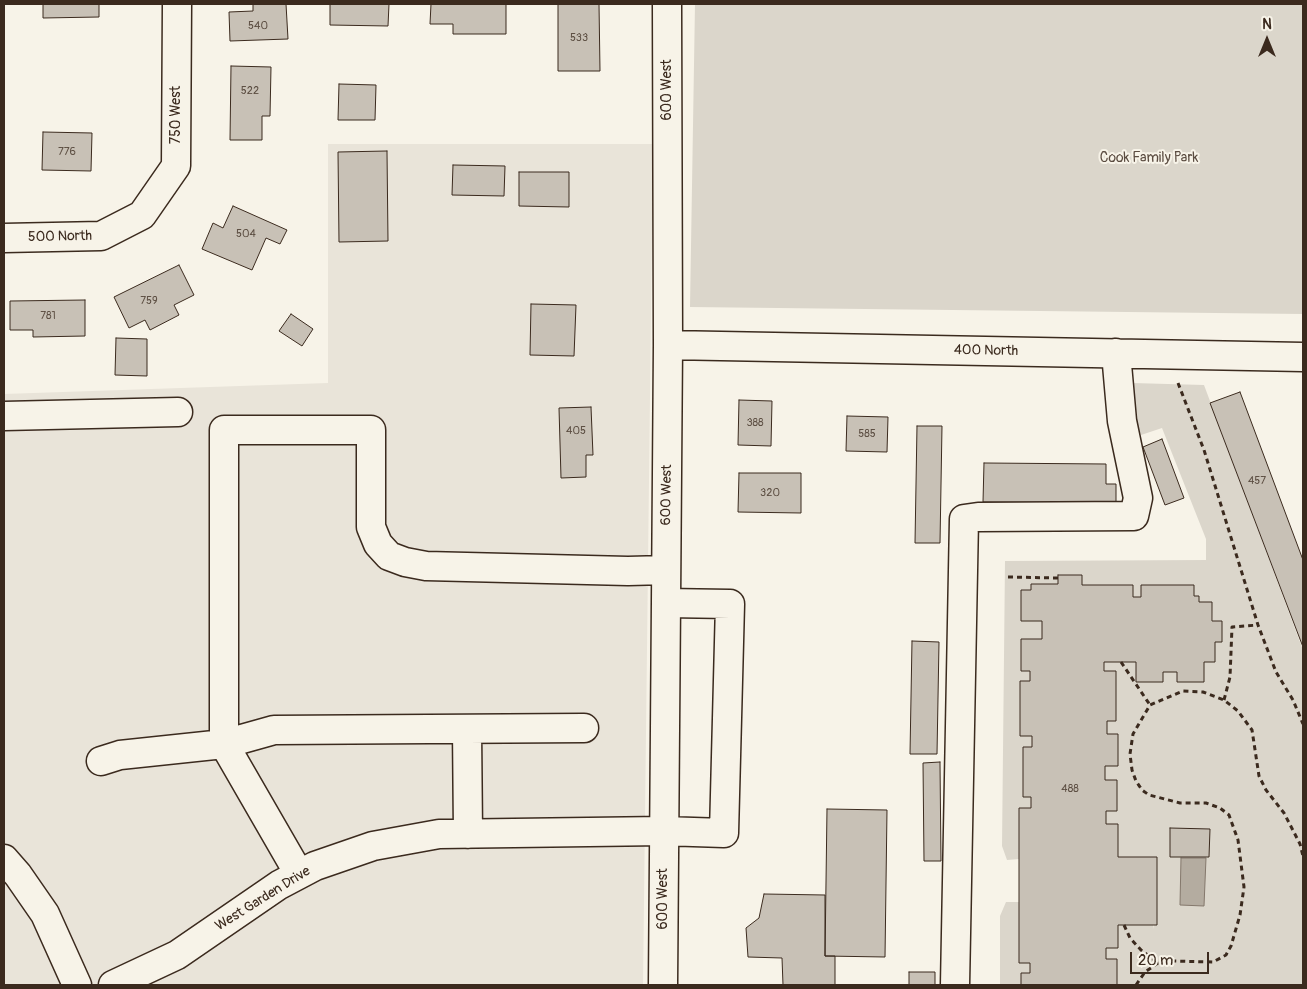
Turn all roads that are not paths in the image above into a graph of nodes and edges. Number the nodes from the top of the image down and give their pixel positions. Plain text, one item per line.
1 (177, 4) edge
2 (667, 4) edge
3 (142, 215) joint
4 (4, 238) edge
5 (668, 345) junction
6 (1116, 353) junction
7 (1303, 357) edge
8 (178, 412) dead end
9 (4, 416) edge
10 (666, 570) junction
11 (666, 603) junction
12 (584, 728) dead end
13 (467, 729) junction
14 (224, 744) junction
15 (101, 761) dead end
16 (663, 831) junction
17 (468, 834) junction
18 (4, 859) edge
19 (299, 874) junction
20 (77, 985) edge
21 (114, 985) edge
22 (663, 985) edge
23 (955, 985) edge

1 - 3 street, 750 West
2 - 5 street, 600 West
3 - 4 street, 500 North
5 - 6 street, 400 North
5 - 10 street, 600 West
6 - 7 street, 400 North
6 - 23 street
8 - 9 street
10 - 11 street, 600 West
10 - 14 street
11 - 16 street, 600 West
11 - 16 street, West Garden Drive
12 - 13 street
13 - 14 street
13 - 17 street
14 - 15 street
14 - 19 street
16 - 17 street, West Garden Drive
16 - 22 street, 600 West
17 - 19 street, West Garden Drive
18 - 20 street
19 - 21 street, West Garden Drive

